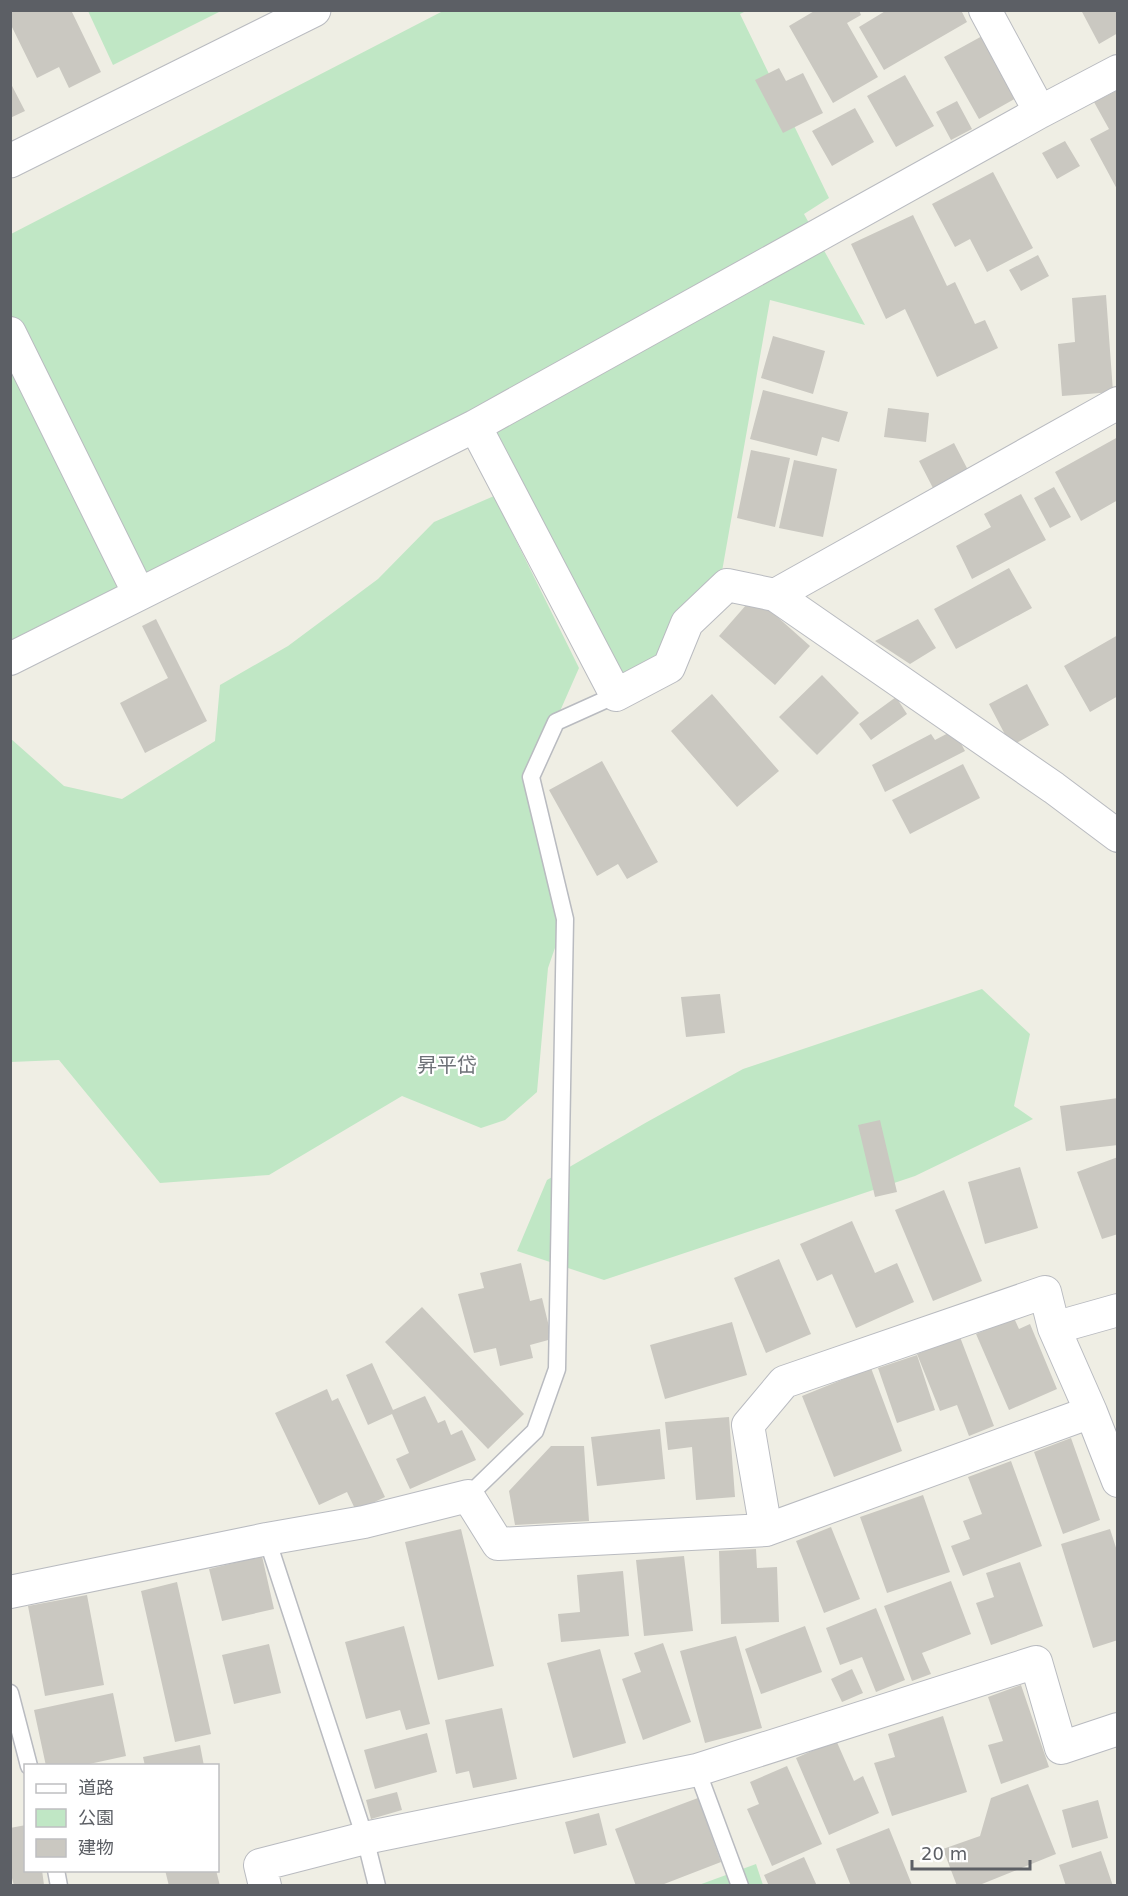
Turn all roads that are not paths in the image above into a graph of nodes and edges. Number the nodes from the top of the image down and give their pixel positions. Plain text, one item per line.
1 (314, 10) edge
2 (985, 10) edge
3 (1118, 71) edge
4 (1040, 112) junction
5 (10, 161) edge
6 (10, 333) edge
7 (1118, 403) edge
8 (476, 426) junction
9 (139, 594) junction
10 (775, 595) junction
11 (10, 659) edge
12 (616, 695) junction
13 (1118, 836) edge
14 (1118, 1310) edge
15 (1054, 1328) junction
16 (1092, 1412) junction
17 (1118, 1481) edge
18 (468, 1496) junction
19 (766, 1530) junction
20 (267, 1539) junction
21 (10, 1592) edge
22 (10, 1693) edge
23 (1118, 1729) edge
24 (28, 1764) edge
25 (698, 1770) junction
26 (365, 1838) junction
27 (265, 1886) edge
28 (377, 1886) edge
29 (740, 1886) edge

1 - 5 street
2 - 4 street
3 - 4 street
4 - 8 street
6 - 9 street
7 - 10 street
8 - 9 street
8 - 12 street
9 - 11 street
10 - 12 street
10 - 13 street
12 - 18 lane
14 - 15 street
15 - 16 street
15 - 19 street
16 - 17 street
16 - 19 street
18 - 19 street
18 - 20 street
20 - 21 street
20 - 26 lane
22 - 24 lane
23 - 25 street
25 - 26 street
25 - 29 lane
26 - 27 street
26 - 28 lane

